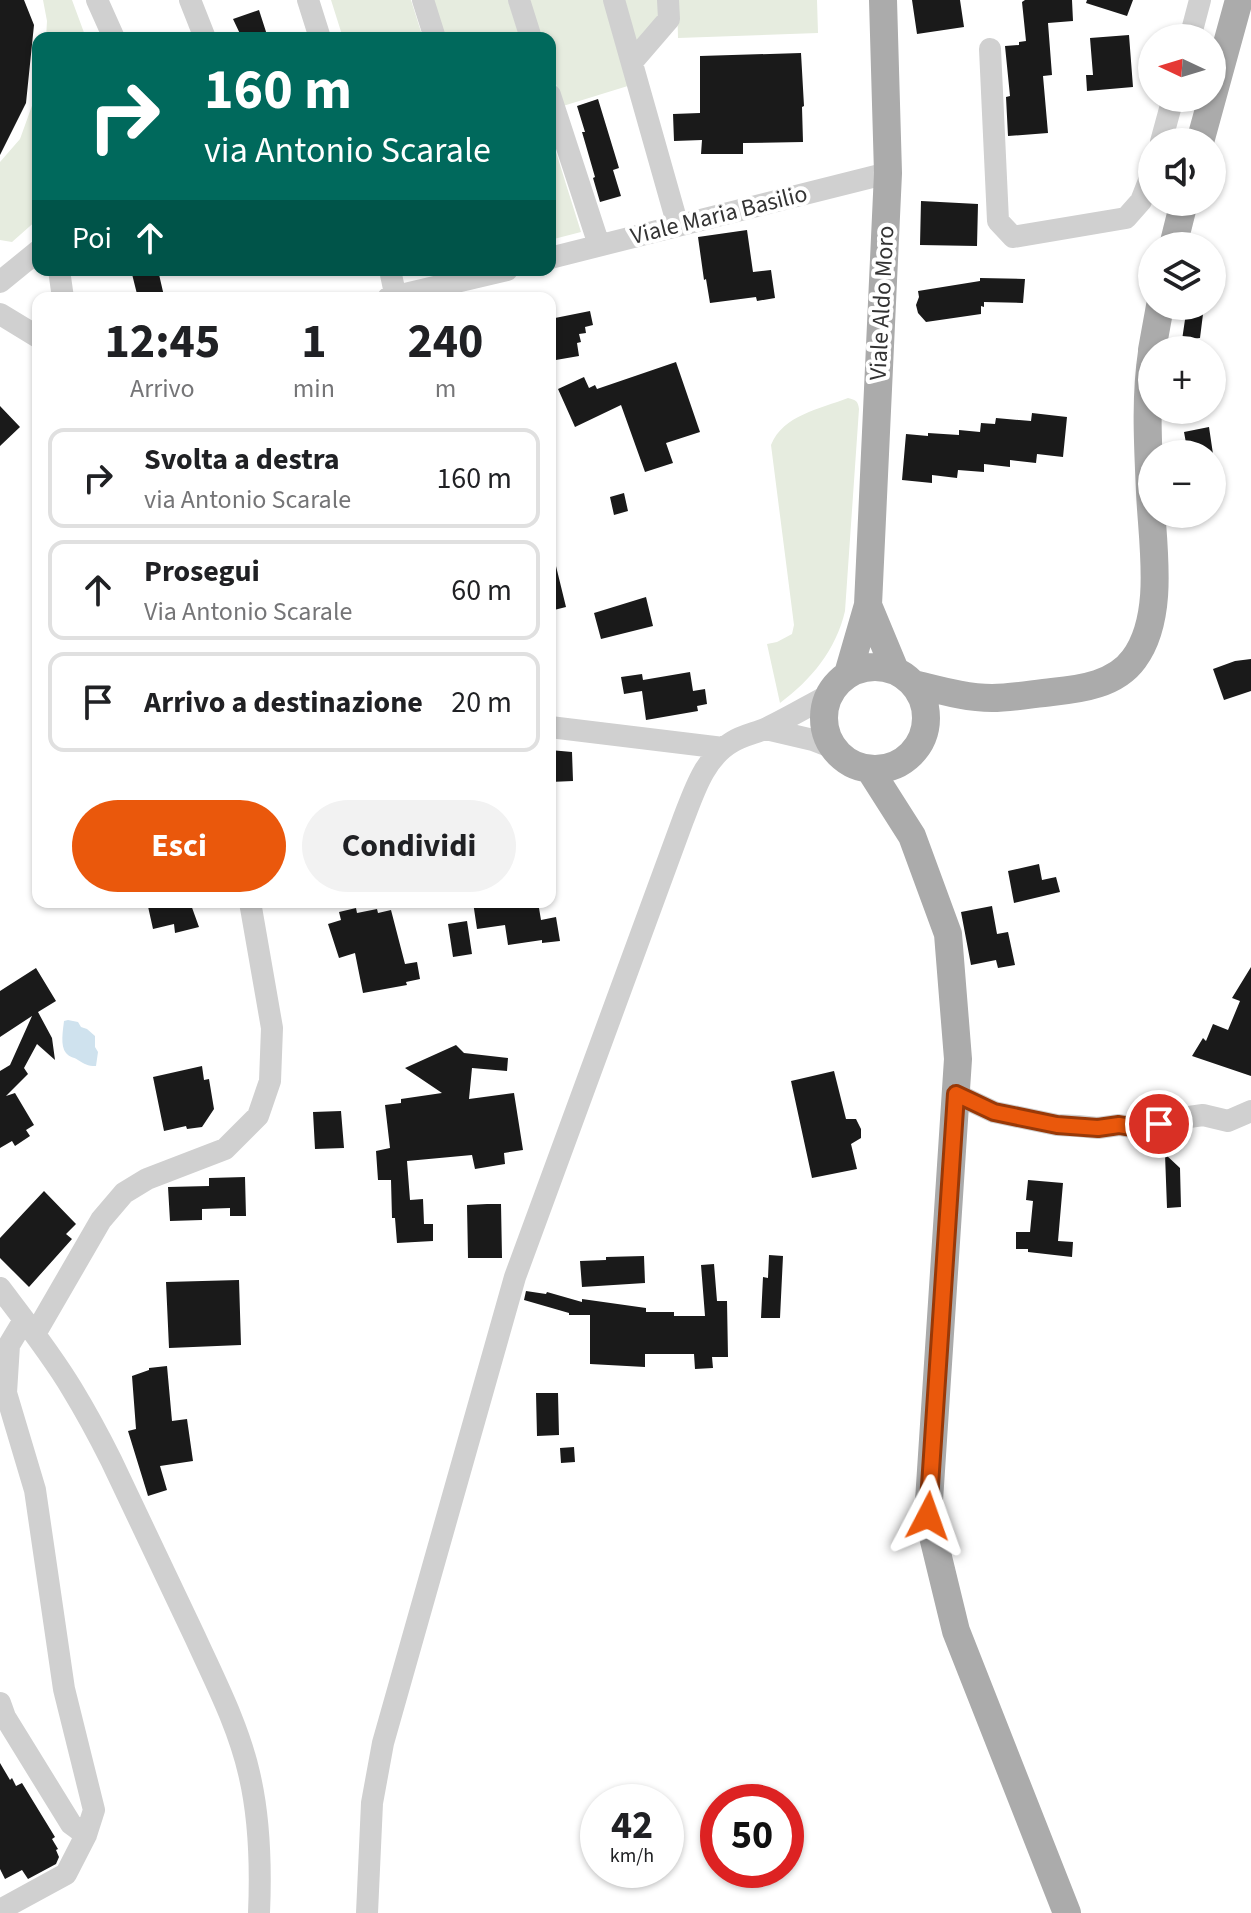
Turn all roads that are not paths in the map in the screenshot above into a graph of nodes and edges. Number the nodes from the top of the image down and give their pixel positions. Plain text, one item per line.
1 (97, 0) edge
2 (190, 0) edge
3 (308, 0) edge
4 (423, 0) edge
5 (519, 0) edge
6 (614, 0) edge
7 (668, 0) edge
8 (883, 0) edge
9 (1200, 0) edge
10 (1239, 0) edge
11 (1194, 24) edge
12 (111, 32) edge
13 (203, 32) edge
14 (318, 32) edge
15 (433, 32) edge
16 (529, 32) edge
17 (990, 49) dead end
18 (632, 62) junction
19 (556, 113) edge
20 (1204, 128) edge
21 (888, 173) junction
22 (1138, 204) edge
23 (678, 226) junction
24 (599, 245) junction
25 (32, 256) edge
26 (556, 256) edge
27 (482, 276) edge
28 (0, 282) edge
29 (415, 292) edge
30 (0, 314) edge
31 (32, 333) edge
32 (1148, 424) edge
33 (868, 605) junction
34 (848, 674) junction
35 (904, 677) junction
36 (829, 695) junction
37 (990, 698) junction
38 (926, 726) junction
39 (556, 728) edge
40 (766, 729) junction
41 (831, 747) junction
42 (723, 748) junction
43 (913, 753) junction
44 (870, 770) junction
45 (912, 836) junction
46 (251, 908) edge
47 (956, 1094) junction
48 (1251, 1111) edge
49 (0, 1288) edge
50 (30, 1327) junction
51 (0, 1703) edge
52 (86, 1835) junction
53 (0, 1910) edge
54 (259, 1913) edge
55 (367, 1913) edge
56 (1067, 1913) edge

1 - 12 street
2 - 13 street
3 - 14 street
4 - 15 street
5 - 16 street
6 - 18 street
7 - 18 street
8 - 21 main road, Viale Aldo Moro
9 - 11 street
10 - 20 main road
17 - 22 street
18 - 23 street
19 - 24 street
21 - 23 street, Viale Maria Basilio
21 - 33 main road, Viale Aldo Moro
23 - 24 street, Viale Maria Basilio
24 - 26 street, Viale Maria Basilio
25 - 28 street
27 - 29 street
30 - 31 street
32 - 37 main road
33 - 34 main road, Viale Aldo Moro
33 - 35 main road, Viale Aldo Moro
34 - 35 main road
34 - 36 main road
35 - 37 main road
35 - 38 main road
36 - 40 street
36 - 41 main road
37 - 38 main road
38 - 43 main road
39 - 42 street
40 - 41 street
40 - 42 street
41 - 44 main road
42 - 55 street
43 - 44 main road
43 - 45 main road
44 - 45 main road
45 - 47 main road
46 - 50 street
47 - 48 street
47 - 56 main road
49 - 50 street
50 - 52 street
50 - 54 street
51 - 52 street
52 - 53 street

